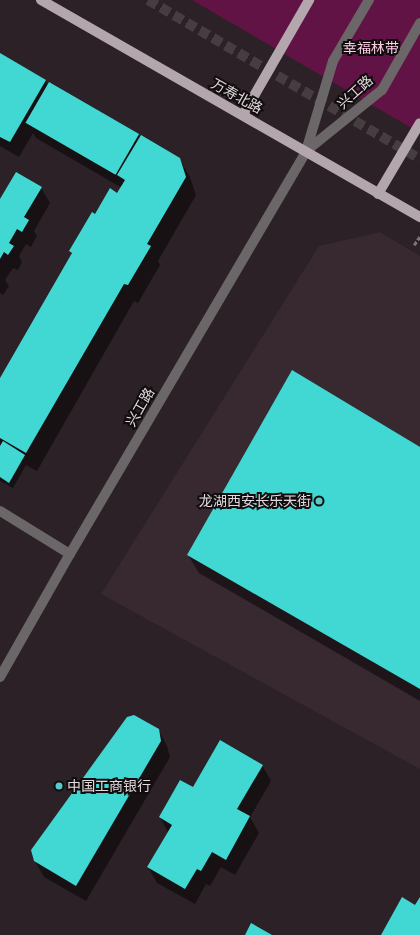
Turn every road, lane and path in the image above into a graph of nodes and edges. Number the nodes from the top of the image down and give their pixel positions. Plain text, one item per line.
1 (41, 0) edge
2 (309, 0) edge
3 (369, 0) edge
4 (420, 23) edge
5 (243, 115) junction
6 (420, 123) edge
7 (306, 151) junction
8 (378, 194) junction
9 (420, 217) edge
10 (420, 236) edge
11 (414, 246) dead end
12 (0, 511) edge
13 (70, 554) junction
14 (0, 677) edge

1 - 5 main road, 万寿北路
2 - 5 main road
3 - 7 street, 兴工路
4 - 7 street, 兴工路
5 - 7 main road, 万寿北路
6 - 8 main road
7 - 8 main road, 万寿北路
7 - 13 street, 兴工路
8 - 9 main road, 万寿北路
10 - 11 path
12 - 13 street
13 - 14 street, 兴工路

